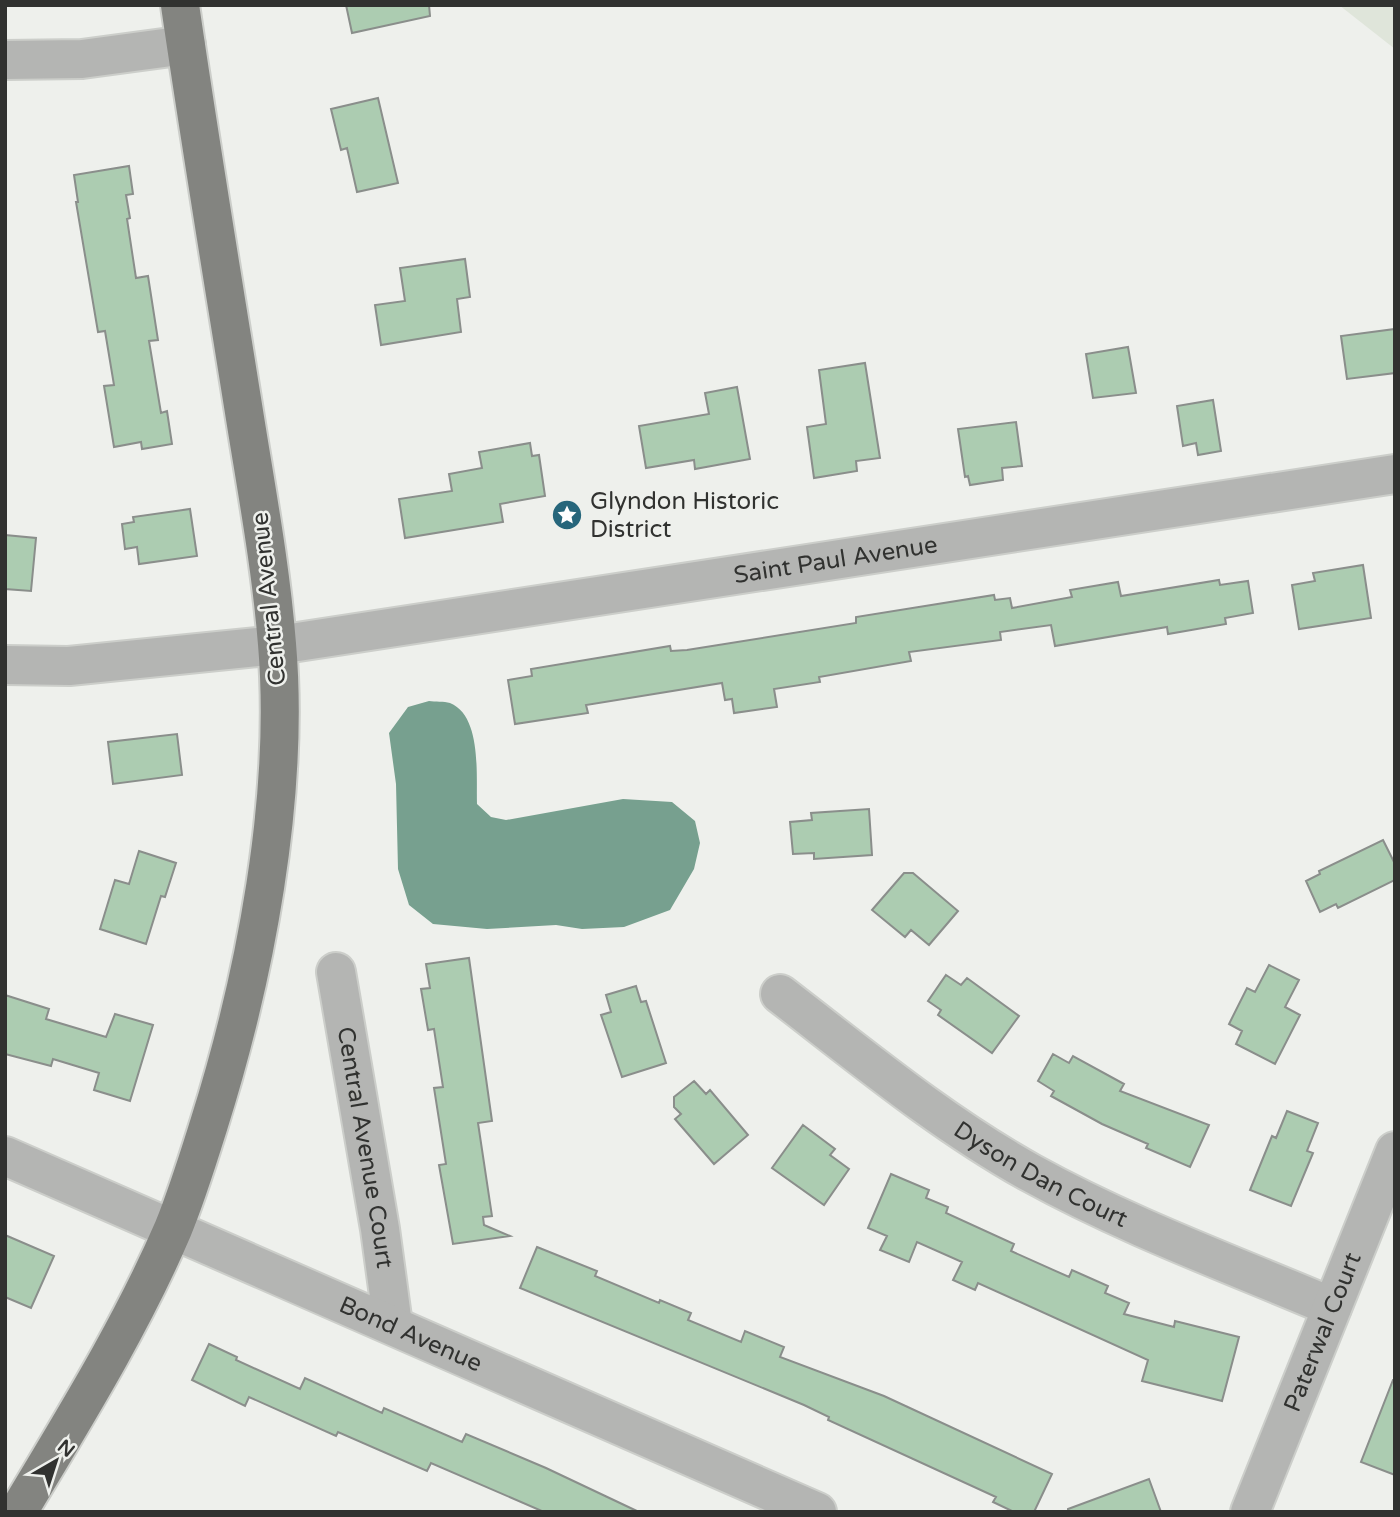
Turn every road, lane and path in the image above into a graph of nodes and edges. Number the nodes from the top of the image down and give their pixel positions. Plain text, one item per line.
1 (180, 5) edge
2 (186, 45) junction
3 (5, 60) edge
4 (1395, 474) edge
5 (278, 645) junction
6 (5, 665) edge
7 (336, 972) dead end
8 (780, 994) dead end
9 (1395, 1151) edge
10 (5, 1156) edge
11 (173, 1228) junction
12 (1332, 1307) junction
13 (393, 1325) junction
14 (18, 1512) edge
15 (817, 1512) edge
16 (1250, 1512) edge

1 - 2 main road, Central Avenue
2 - 3 street
2 - 5 main road, Central Avenue
4 - 5 street, Saint Paul Avenue
5 - 6 street, Saint Paul Avenue
5 - 11 main road, Central Avenue
7 - 13 street, Central Avenue Court
8 - 12 street, Dyson Dan Court
9 - 12 street, Paterwal Court
10 - 11 street, Bond Avenue
11 - 13 street, Bond Avenue
11 - 14 main road, Central Avenue
12 - 16 street, Paterwal Court
13 - 15 street, Bond Avenue

